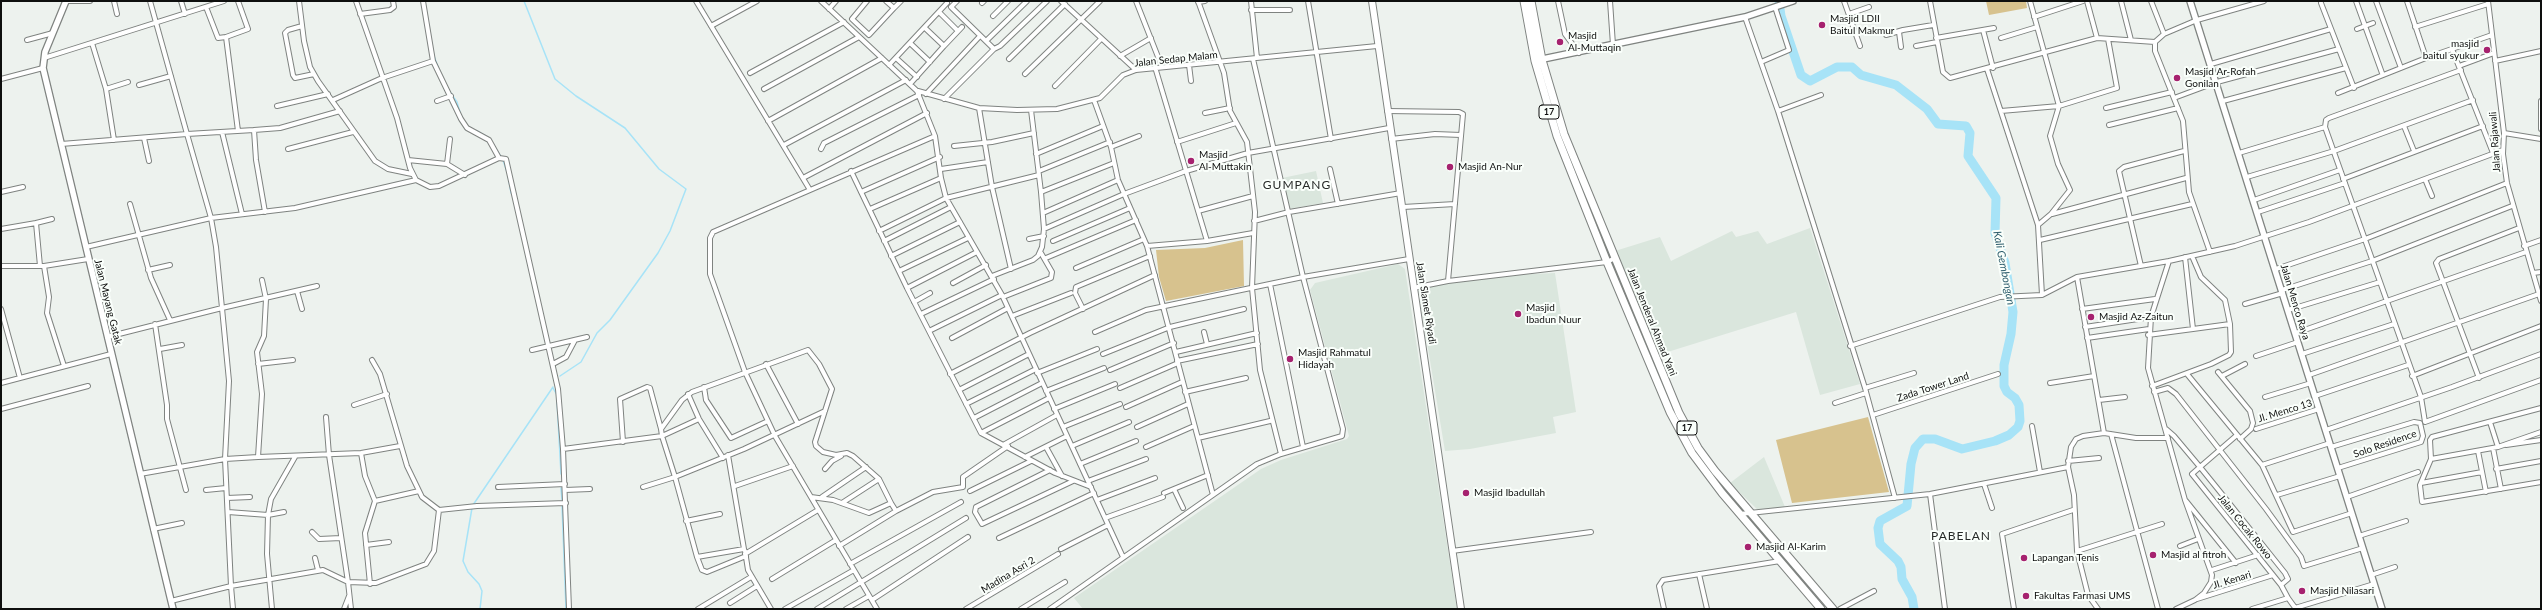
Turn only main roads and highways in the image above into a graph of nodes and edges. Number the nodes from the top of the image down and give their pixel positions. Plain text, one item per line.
1 (1372, 1) edge
2 (1524, 1) edge
3 (1531, 1) edge
4 (1538, 60) junction
5 (1461, 609) edge
6 (1821, 609) edge
7 (1833, 609) edge

1 - 5 main road, Jalan Slamet Riyadi
2 - 4 highway, Jalan Jenderal Ahmad Yani / 17
3 - 4 highway, Jalan Jenderal Ahmad Yani / 17
4 - 6 highway, Jalan Jenderal Ahmad Yani / 17
4 - 7 highway, Jalan Jenderal Ahmad Yani / 17

